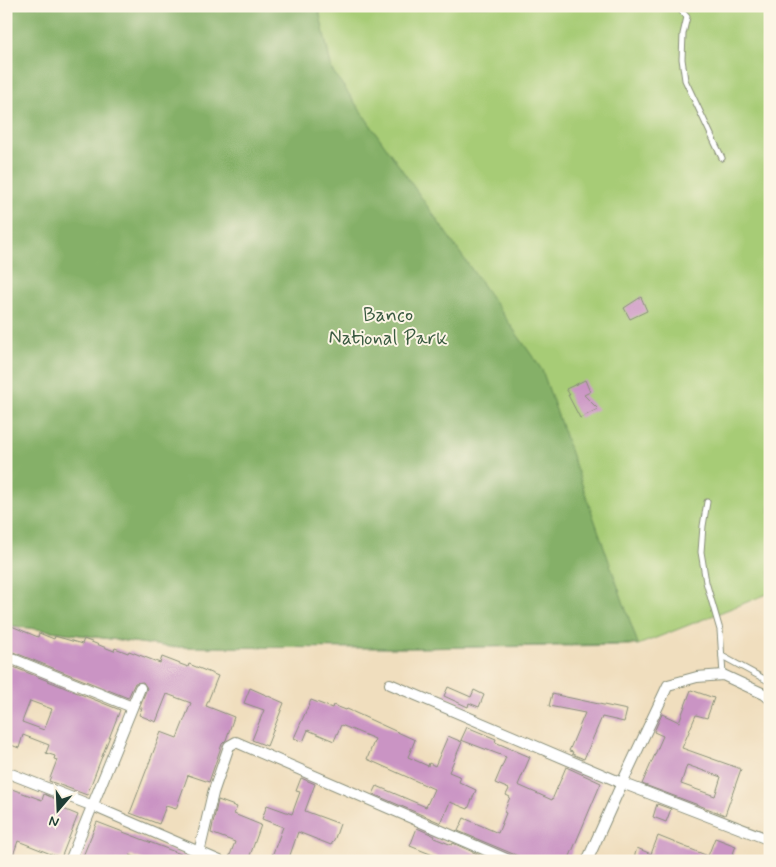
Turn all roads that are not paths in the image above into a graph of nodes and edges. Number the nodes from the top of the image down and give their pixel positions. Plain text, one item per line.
1 (677, 6) edge
2 (722, 158) dead end
3 (707, 502) dead end
4 (722, 656) junction
5 (10, 658) dead end
6 (723, 676) junction
7 (770, 682) edge
8 (390, 684) dead end
9 (140, 688) dead end
10 (770, 699) edge
11 (132, 707) junction
12 (6, 772) edge
13 (622, 782) junction
14 (93, 806) junction
15 (770, 840) edge
16 (197, 856) edge
17 (70, 861) edge
18 (220, 861) edge
19 (511, 861) edge
20 (588, 861) edge

1 - 2 lane
3 - 4 lane
4 - 6 lane
4 - 7 lane
5 - 11 street
6 - 10 street
6 - 13 street
8 - 13 street
9 - 11 street
11 - 14 street
12 - 14 street
13 - 15 street
13 - 20 street
14 - 16 street
14 - 17 street
16 - 18 street
16 - 19 street

